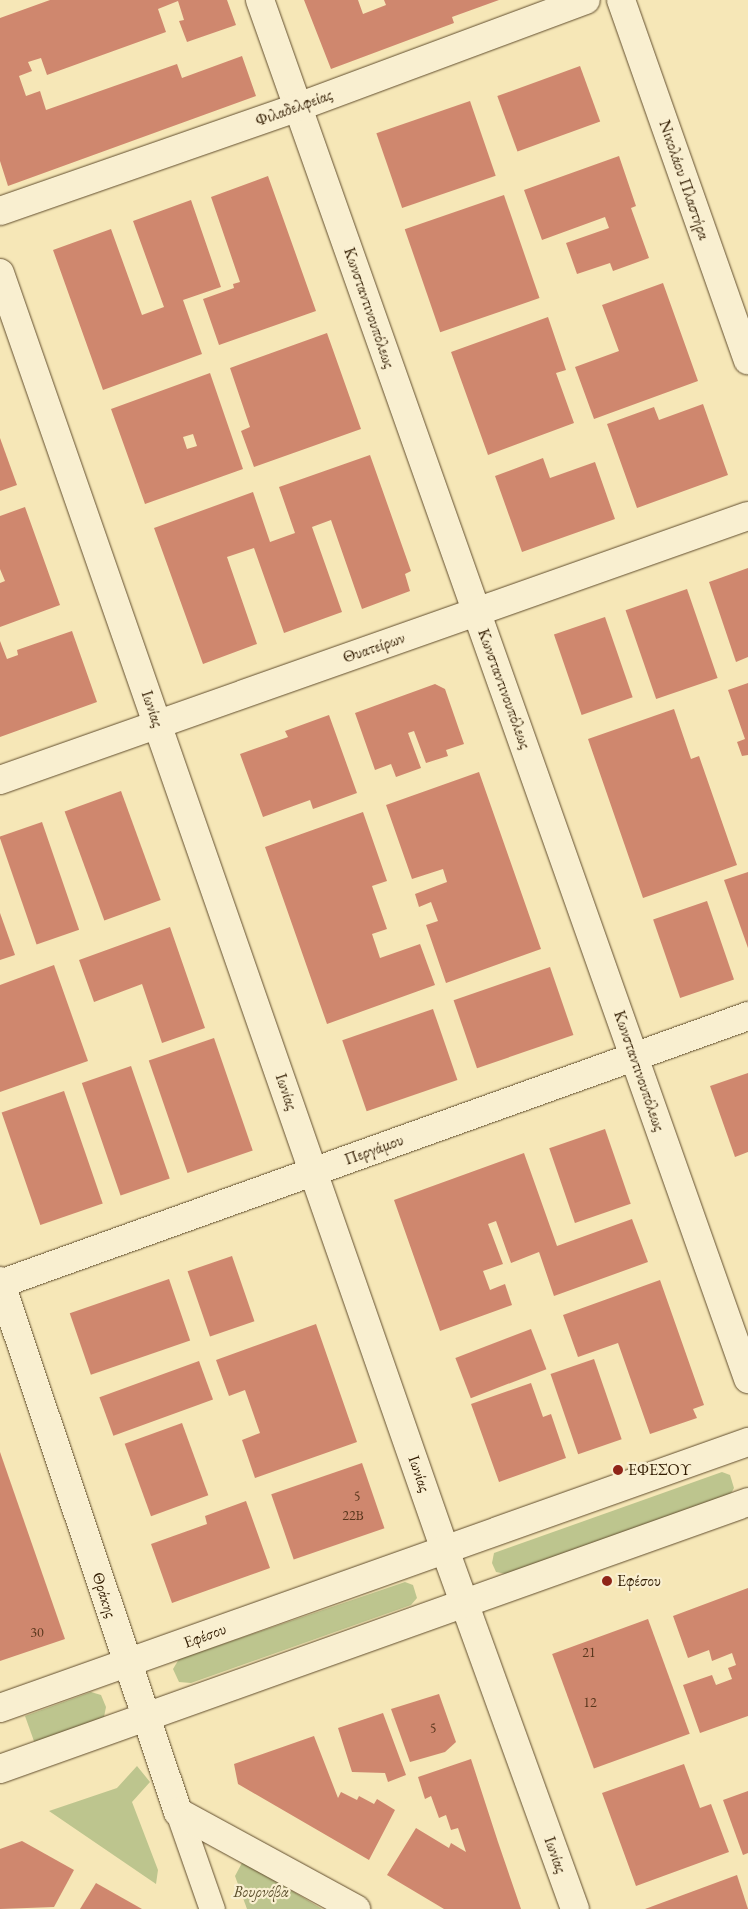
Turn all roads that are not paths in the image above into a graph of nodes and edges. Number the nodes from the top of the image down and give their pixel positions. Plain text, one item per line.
1 (260, 0) edge
2 (586, 0) edge
3 (621, 0) edge
4 (298, 107) junction
5 (0, 212) edge
6 (0, 273) edge
7 (748, 360) edge
8 (748, 516) edge
9 (477, 612) junction
10 (158, 725) junction
11 (0, 780) edge
12 (748, 1016) edge
13 (634, 1057) junction
14 (314, 1172) junction
15 (0, 1283) edge
16 (748, 1379) edge
17 (748, 1442) edge
18 (748, 1502) edge
19 (446, 1550) junction
20 (465, 1604) junction
21 (127, 1664) junction
22 (0, 1708) edge
23 (145, 1717) junction
24 (0, 1769) edge
25 (178, 1812) junction
26 (212, 1909) edge
27 (356, 1909) edge
28 (575, 1909) edge

1 - 4 street, Κωνσταντινουπόλεως
2 - 4 street, Φιλαδελφείας
3 - 7 street, Νικολάου Πλαστήρα
4 - 5 street, Φιλαδελφείας
4 - 9 street, Κωνσταντινουπόλεως
6 - 10 street, Ιωνίας
8 - 9 street, Θυατείρων
9 - 10 street, Θυατείρων
9 - 13 street, Κωνσταντινουπόλεως
10 - 11 street, Θυατείρων
10 - 14 street, Ιωνίας
12 - 13 street, Περγάμου
13 - 14 street, Περγάμου
13 - 16 street, Κωνσταντινουπόλεως
14 - 15 street, Περγάμου
14 - 19 street, Ιωνίας
15 - 21 street, Θράκης
17 - 19 street, Εφέσου
18 - 20 street
19 - 20 street, Ιωνίας
19 - 21 street, Εφέσου
20 - 23 street
20 - 28 street, Ιωνίας
21 - 22 street, Εφέσου
21 - 23 street, Θράκης
23 - 24 street
23 - 25 street, Θράκης
25 - 26 street, Θράκης
25 - 27 street

